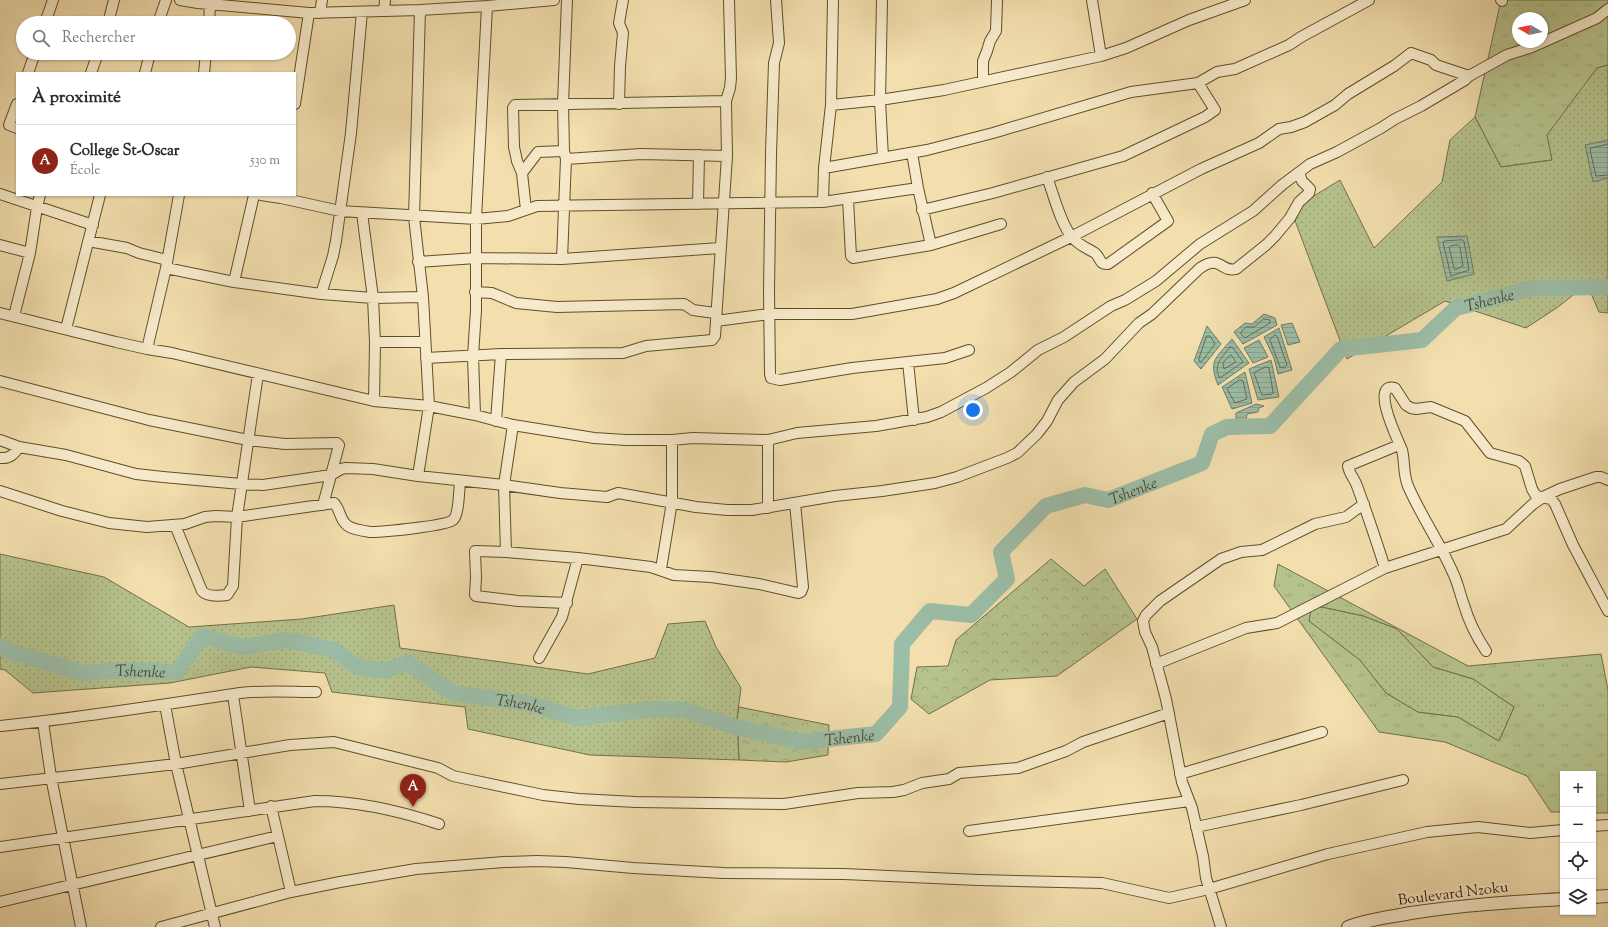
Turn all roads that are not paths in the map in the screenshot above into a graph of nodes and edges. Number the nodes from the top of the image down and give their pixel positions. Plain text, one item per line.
1 (54, 0) edge
2 (114, 0) edge
3 (166, 0) edge
4 (180, 0) edge
5 (322, 0) edge
6 (385, 0) edge
7 (554, 0) edge
8 (567, 0) edge
9 (623, 0) edge
10 (728, 0) edge
11 (776, 0) edge
12 (833, 0) edge
13 (882, 0) edge
14 (996, 0) edge
15 (1092, 0) edge
16 (1245, 0) edge
17 (1369, 0) edge
18 (198, 2) edge
19 (210, 4) junction
20 (257, 4) edge
21 (451, 4) edge
22 (487, 6) junction
23 (1608, 9) edge
24 (420, 10) junction
25 (384, 11) junction
26 (362, 12) junction
27 (309, 13) junction
28 (320, 13) junction
29 (48, 16) edge
30 (110, 16) edge
31 (160, 16) edge
32 (209, 16) edge
33 (1101, 56) junction
34 (33, 60) edge
35 (96, 60) edge
36 (148, 60) edge
37 (205, 60) edge
38 (28, 72) edge
39 (91, 72) edge
40 (144, 72) edge
41 (204, 72) edge
42 (1469, 76) junction
43 (983, 81) junction
44 (1198, 83) junction
45 (296, 98) edge
46 (880, 100) junction
47 (726, 101) junction
48 (563, 104) junction
49 (619, 104) junction
50 (831, 105) junction
51 (16, 107) edge
52 (9, 125) edge
53 (912, 153) junction
54 (565, 155) junction
55 (699, 155) junction
56 (727, 156) junction
57 (883, 158) junction
58 (824, 168) junction
59 (522, 172) junction
60 (1299, 173) junction
61 (1047, 177) junction
62 (918, 188) junction
63 (0, 194) edge
64 (1152, 194) junction
65 (40, 196) edge
66 (100, 196) edge
67 (179, 196) edge
68 (254, 196) edge
69 (271, 196) edge
70 (281, 197) edge
71 (848, 199) junction
72 (770, 202) junction
73 (823, 202) junction
74 (698, 204) junction
75 (724, 204) junction
76 (563, 206) junction
77 (37, 207) junction
78 (526, 210) junction
79 (922, 210) junction
80 (340, 211) junction
81 (362, 213) junction
82 (414, 217) junction
83 (476, 220) junction
84 (1001, 224) dead end
85 (93, 225) junction
86 (1071, 237) junction
87 (88, 241) junction
88 (0, 245) edge
89 (931, 245) junction
90 (720, 248) junction
91 (30, 253) junction
92 (476, 258) junction
93 (562, 260) junction
94 (418, 262) junction
95 (166, 264) junction
96 (234, 282) junction
97 (475, 292) junction
98 (322, 294) junction
99 (423, 296) junction
100 (373, 298) junction
101 (0, 313) edge
102 (769, 314) junction
103 (14, 316) junction
104 (716, 317) junction
105 (66, 329) junction
106 (375, 342) junction
107 (426, 342) junction
108 (147, 349) junction
109 (969, 350) dead end
110 (501, 354) junction
111 (473, 356) junction
112 (426, 358) junction
113 (908, 362) junction
114 (258, 374) junction
115 (0, 381) edge
116 (374, 401) junction
117 (429, 406) junction
118 (475, 415) junction
119 (914, 420) junction
120 (496, 421) junction
121 (513, 425) junction
122 (0, 440) edge
123 (248, 440) junction
124 (672, 440) junction
125 (768, 440) junction
126 (1399, 445) junction
127 (19, 446) junction
128 (0, 458) edge
129 (331, 475) junction
130 (418, 476) junction
131 (1608, 480) edge
132 (460, 482) junction
133 (241, 484) junction
134 (504, 485) junction
135 (0, 491) edge
136 (1546, 496) junction
137 (672, 502) junction
138 (795, 503) junction
139 (1364, 504) junction
140 (323, 505) junction
141 (768, 508) junction
142 (237, 517) junction
143 (175, 525) junction
144 (1442, 550) junction
145 (506, 552) junction
146 (578, 558) junction
147 (1385, 568) junction
148 (661, 570) junction
149 (567, 603) junction
150 (1608, 611) edge
151 (1486, 651) dead end
152 (539, 658) dead end
153 (1156, 664) junction
154 (316, 692) dead end
155 (233, 695) junction
156 (165, 706) junction
157 (1169, 713) junction
158 (43, 722) junction
159 (0, 726) edge
160 (1322, 732) dead end
161 (242, 752) junction
162 (176, 764) junction
163 (1180, 774) junction
164 (51, 777) junction
165 (1403, 780) dead end
166 (0, 784) edge
167 (1189, 801) junction
168 (270, 806) junction
169 (250, 811) junction
170 (190, 819) junction
171 (439, 824) dead end
172 (1608, 824) edge
173 (1596, 826) edge
174 (1196, 827) junction
175 (1560, 830) edge
176 (969, 832) dead end
177 (278, 836) junction
178 (63, 837) junction
179 (0, 847) edge
180 (199, 855) junction
181 (72, 884) junction
182 (1209, 889) junction
183 (291, 892) junction
184 (1608, 896) edge
185 (1596, 897) edge
186 (1560, 898) edge
187 (0, 902) edge
188 (212, 913) junction
189 (81, 927) edge
190 (161, 927) edge
191 (215, 927) edge
192 (1221, 927) edge
193 (1348, 927) edge

1 - 29 street
2 - 30 street
3 - 31 street
4 - 18 street
5 - 28 street
6 - 25 street
7 - 22 street
8 - 48 street
9 - 49 street
10 - 47 street
11 - 72 street
12 - 50 street
13 - 46 street
14 - 43 street
15 - 33 street
16 - 33 street
17 - 44 street
18 - 19 street
19 - 20 street
19 - 32 street
20 - 27 street
21 - 22 street
21 - 24 street
22 - 83 street
23 - 42 street
24 - 25 street
24 - 82 street
25 - 26 street
26 - 28 street
26 - 80 street
27 - 28 street
27 - 45 street
33 - 43 street
34 - 38 street
35 - 39 street
36 - 40 street
37 - 41 street
42 - 60 street
42 - 64 street
43 - 46 street
44 - 53 street
44 - 61 street
46 - 50 street
46 - 57 street
47 - 49 street
47 - 56 street
48 - 49 street
48 - 54 street
48 - 59 street
50 - 58 street
51 - 52 street
53 - 57 street
53 - 62 street
54 - 55 street
54 - 59 street
54 - 76 street
55 - 56 street
55 - 74 street
56 - 75 street
57 - 58 street
58 - 73 street
59 - 78 street
60 - 119 street
60 - 138 street
61 - 79 street
61 - 86 street
62 - 71 street
62 - 79 street
63 - 77 street
64 - 86 street
64 - 86 street
65 - 77 street
66 - 85 street
67 - 95 street
68 - 96 street
69 - 70 street
70 - 80 street
71 - 73 street
71 - 89 street
72 - 73 street
72 - 75 street
72 - 102 street
74 - 75 street
74 - 76 street
75 - 90 street
76 - 78 street
76 - 93 street
77 - 85 street
77 - 91 street
78 - 83 street
79 - 89 street
80 - 81 street
80 - 98 street
81 - 82 street
81 - 100 street
82 - 83 street
82 - 94 street
83 - 92 street
84 - 89 street
85 - 87 street
86 - 102 street
87 - 95 street
87 - 105 street
88 - 91 street
90 - 93 street
90 - 104 street
91 - 103 street
92 - 93 street
92 - 94 street
92 - 97 street
94 - 99 street
95 - 96 street
95 - 108 street
96 - 98 street
97 - 104 street
97 - 111 street
98 - 100 street
99 - 100 street
99 - 107 street
100 - 106 street
101 - 103 street
102 - 104 street
102 - 113 street
103 - 105 street
104 - 110 street
105 - 108 street
106 - 107 street
106 - 116 street
107 - 112 street
108 - 114 street
109 - 113 street
110 - 111 street
110 - 120 street
111 - 112 street
111 - 118 street
112 - 117 street
113 - 119 street
114 - 116 street
114 - 123 street
115 - 123 street
116 - 117 street
117 - 118 street
117 - 130 street
118 - 120 street
119 - 125 street
120 - 121 street
121 - 124 street
121 - 134 street
122 - 127 street
123 - 129 street
123 - 133 street
124 - 125 street
124 - 137 street
125 - 141 street
126 - 136 street
126 - 139 street
126 - 144 street
127 - 128 street
127 - 133 street
129 - 130 street
129 - 133 street
129 - 140 street
130 - 132 street
131 - 136 street
132 - 134 street
132 - 140 street
133 - 142 street
134 - 137 street
134 - 145 street
135 - 143 street
136 - 144 street
136 - 150 street
137 - 141 street
137 - 148 street
138 - 141 street
138 - 148 street
139 - 147 street
139 - 153 street
140 - 142 street
142 - 143 street
142 - 143 street
144 - 147 street
144 - 151 street
145 - 146 street
145 - 149 street
146 - 148 street
146 - 149 street
147 - 153 street
149 - 152 street
153 - 157 street
154 - 155 street
155 - 156 street
155 - 161 street
156 - 158 street
156 - 162 street
157 - 161 street
157 - 163 street
158 - 159 street
158 - 164 street
160 - 163 street
161 - 162 street
161 - 169 street
162 - 164 street
162 - 170 street
163 - 167 street
164 - 166 street
164 - 178 street
165 - 174 street
167 - 174 street
167 - 176 street
168 - 169 street
168 - 171 street
168 - 177 street
169 - 170 street
170 - 178 street
170 - 180 street
172 - 173 street
174 - 182 street
175 - 182 street
177 - 180 street
177 - 183 street
178 - 179 street
178 - 181 street
180 - 181 street
180 - 188 street
181 - 187 street
181 - 189 street
182 - 183 street
182 - 192 street
183 - 188 street
184 - 185 street
186 - 193 street, Boulevard Nzoku
188 - 190 street
188 - 191 street

